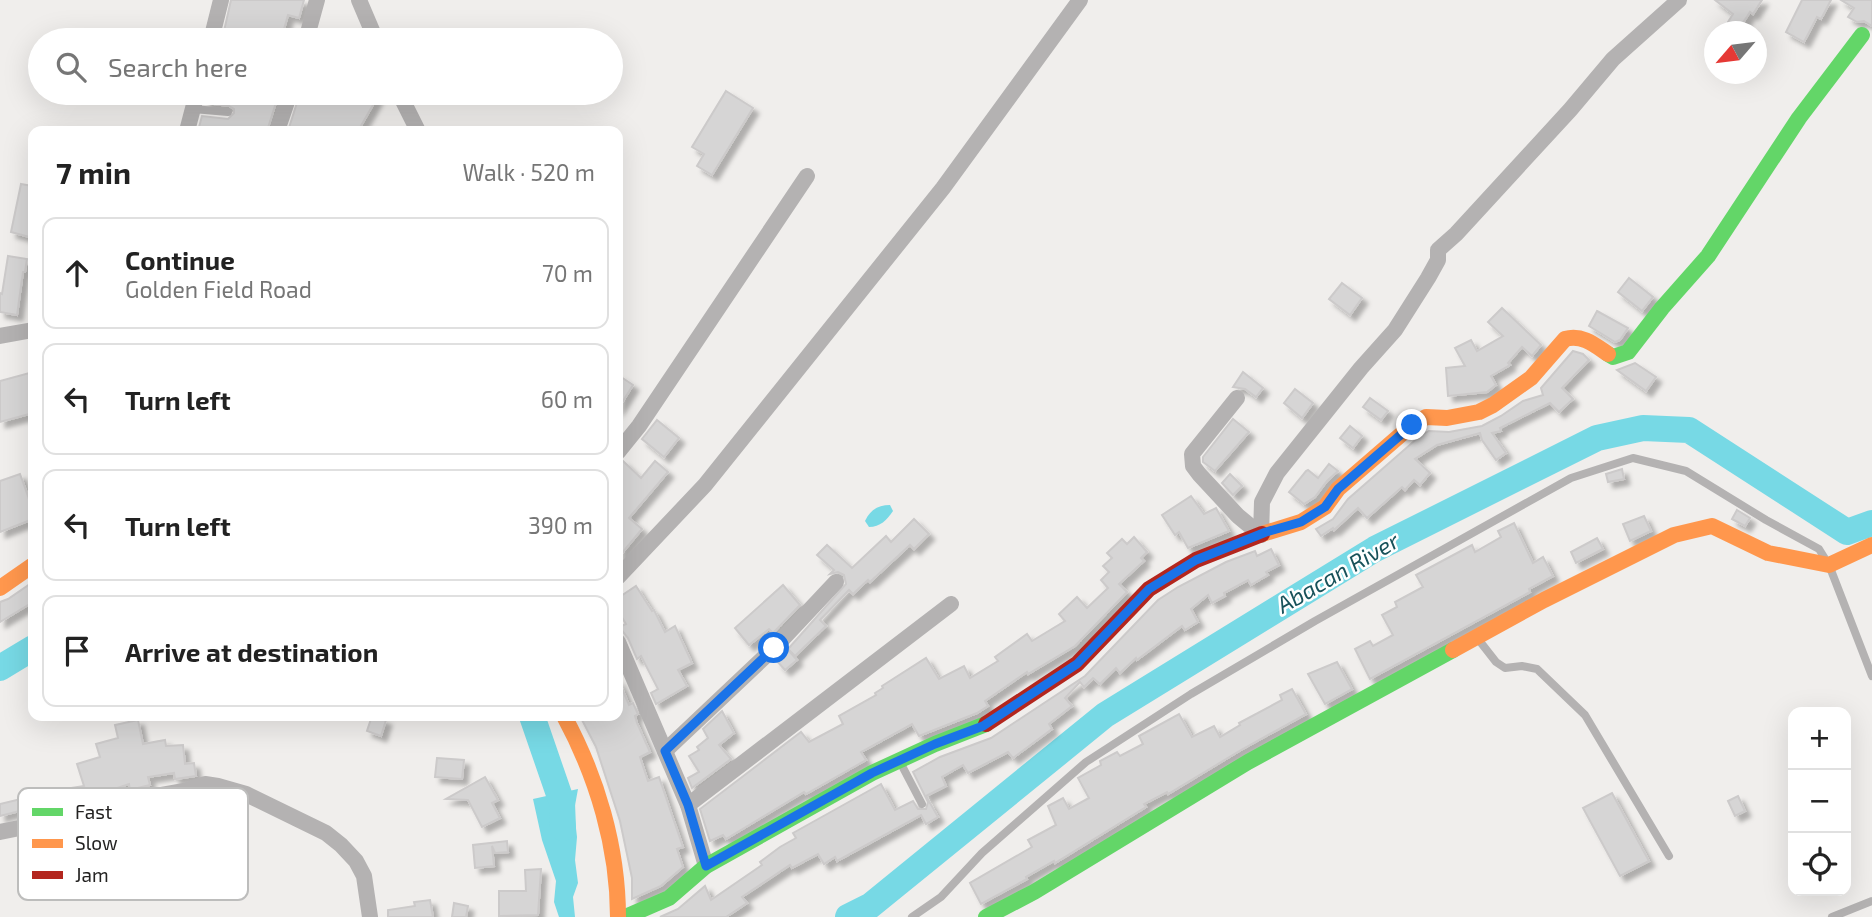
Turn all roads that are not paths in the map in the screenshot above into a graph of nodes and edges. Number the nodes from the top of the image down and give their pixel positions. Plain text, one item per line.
1 (221, 0) edge
2 (317, 0) edge
3 (359, 0) edge
4 (1080, 0) edge
5 (1678, 0) edge
6 (214, 28) edge
7 (309, 28) edge
8 (371, 28) edge
9 (1862, 35) dead end
10 (194, 105) edge
11 (207, 105) edge
12 (286, 105) edge
13 (405, 105) edge
14 (228, 112) dead end
15 (188, 126) edge
16 (280, 126) edge
17 (416, 126) edge
18 (807, 176) dead end
19 (28, 331) edge
20 (0, 337) edge
21 (1237, 398) dead end
22 (623, 446) edge
23 (1261, 535) junction
24 (1872, 545) edge
25 (1829, 565) junction
26 (28, 568) edge
27 (623, 572) edge
28 (836, 582) dead end
29 (0, 588) edge
30 (951, 604) dead end
31 (1476, 637) junction
32 (623, 654) edge
33 (1872, 676) edge
34 (567, 721) edge
35 (665, 751) junction
36 (899, 760) junction
37 (193, 788) edge
38 (225, 788) edge
39 (248, 795) edge
40 (922, 804) dead end
41 (688, 805) junction
42 (18, 828) edge
43 (0, 832) edge
44 (1669, 856) dead end
45 (706, 866) junction
46 (1872, 901) edge
47 (370, 917) edge
48 (618, 917) edge
49 (625, 917) edge
50 (912, 917) edge
51 (986, 917) edge
52 (1832, 917) edge

1 - 6 street
2 - 7 street
3 - 8 street
4 - 27 street
5 - 23 street
9 - 23 street
10 - 15 street
11 - 14 lane
12 - 16 street
13 - 17 street
18 - 22 street
19 - 20 street
21 - 23 street
23 - 36 street
24 - 25 street
25 - 31 street
25 - 33 lane
25 - 50 lane
26 - 29 street
28 - 35 street
30 - 41 street
31 - 44 lane
31 - 51 street
32 - 35 street
34 - 48 street
35 - 41 street
36 - 40 lane
36 - 45 street
37 - 38 street
39 - 47 street
41 - 45 street
42 - 43 street
45 - 49 street
46 - 52 lane

